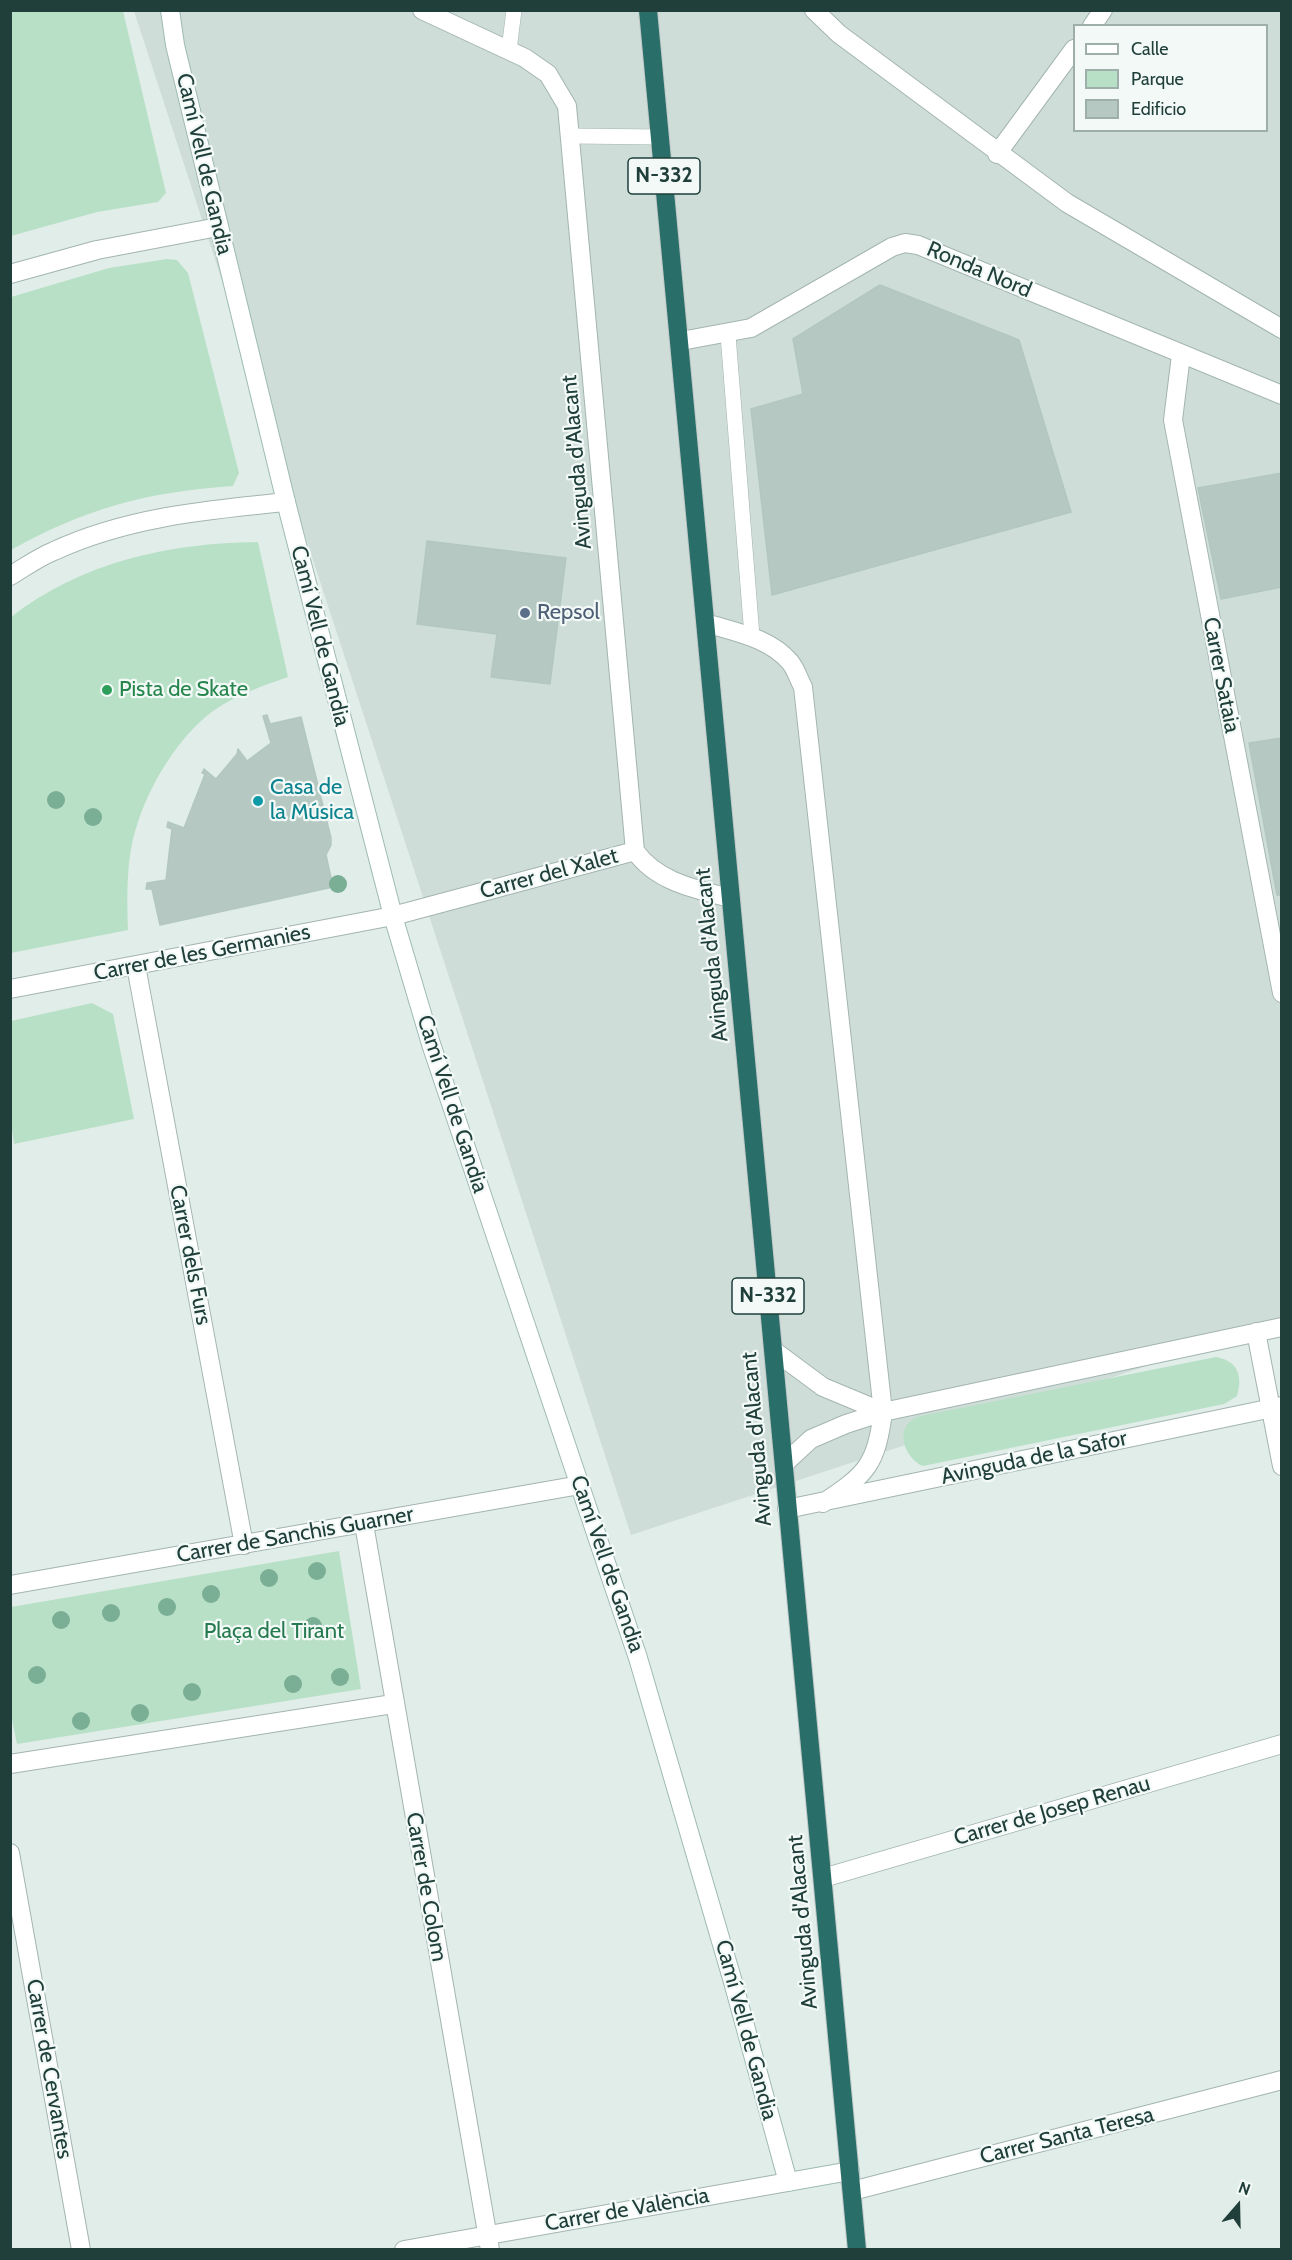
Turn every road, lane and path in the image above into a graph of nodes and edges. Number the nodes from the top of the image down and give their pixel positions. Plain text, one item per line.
1 (170, 10) edge
2 (422, 10) edge
3 (514, 10) edge
4 (648, 10) edge
5 (814, 10) edge
6 (1103, 10) edge
7 (1093, 24) edge
8 (509, 50) junction
9 (1073, 50) edge
10 (572, 136) junction
11 (660, 137) junction
12 (997, 154) junction
13 (218, 227) junction
14 (10, 274) edge
15 (1281, 329) edge
16 (728, 334) junction
17 (681, 341) junction
18 (1181, 355) junction
19 (1281, 395) edge
20 (286, 502) junction
21 (10, 576) edge
22 (706, 624) junction
23 (752, 636) junction
24 (635, 851) junction
25 (730, 898) junction
26 (393, 916) junction
27 (136, 966) junction
28 (10, 989) edge
29 (1281, 993) edge
30 (1281, 1327) edge
31 (1256, 1332) junction
32 (773, 1350) junction
33 (1276, 1407) edge
34 (883, 1412) junction
35 (784, 1464) junction
36 (1281, 1466) edge
37 (580, 1485) junction
38 (823, 1503) junction
39 (787, 1509) junction
40 (364, 1524) junction
41 (244, 1545) junction
42 (10, 1586) edge
43 (393, 1704) junction
44 (1281, 1744) edge
45 (10, 1764) edge
46 (10, 1853) edge
47 (823, 1878) junction
48 (1281, 2080) edge
49 (850, 2171) junction
50 (788, 2182) junction
51 (852, 2191) junction
52 (489, 2242) edge
53 (81, 2250) edge
54 (404, 2250) edge
55 (857, 2250) edge

1 - 13 street, Camí Vell de Gandia
2 - 8 street
3 - 8 lane
4 - 11 highway, Avinguda d'Alacant / N-332
5 - 12 street
6 - 7 street
8 - 10 street, Avinguda d'Alacant
9 - 12 street
10 - 11 lane
10 - 24 street, Avinguda d'Alacant
11 - 17 highway, Avinguda d'Alacant / N-332
12 - 15 street
13 - 14 street
13 - 20 street, Camí Vell de Gandia
16 - 17 street, Ronda Nord
16 - 18 street, Ronda Nord
16 - 23 lane
17 - 22 highway, Avinguda d'Alacant / N-332
18 - 19 street, Ronda Nord
18 - 29 street, Carrer Sataia
20 - 21 street
20 - 26 street, Camí Vell de Gandia
22 - 23 street
22 - 25 highway, Avinguda d'Alacant / N-332
23 - 34 street
24 - 25 street, Carrer del Xalet
24 - 26 street, Carrer del Xalet
25 - 32 highway, Avinguda d'Alacant / N-332
26 - 27 street, Carrer de les Germanies
26 - 37 street, Camí Vell de Gandia
27 - 28 street, Carrer de les Germanies
27 - 41 street, Carrer dels Furs
30 - 31 street
31 - 33 street
31 - 34 street
32 - 34 street
32 - 35 highway, Avinguda d'Alacant / N-332
33 - 36 street
33 - 38 street, Avinguda de la Safor
34 - 35 street
34 - 38 street
35 - 39 highway, Avinguda d'Alacant / N-332
37 - 40 street, Carrer de Sanchis Guarner
37 - 50 street, Camí Vell de Gandia
38 - 39 street, Avinguda de la Safor
39 - 47 highway, Avinguda d'Alacant / N-332
40 - 41 street, Carrer de Sanchis Guarner
40 - 43 street, Carrer de Colom
41 - 42 street, Carrer de Sanchis Guarner
43 - 45 street
43 - 52 street, Carrer de Colom
44 - 47 street, Carrer de Josep Renau
46 - 53 street, Carrer de Cervantes
47 - 49 highway, Avinguda d'Alacant / N-332
48 - 51 street, Carrer Santa Teresa
49 - 50 street, Carrer de València
49 - 51 highway, Avinguda d'Alacant / N-332
50 - 52 street, Carrer de València
51 - 55 highway, Avinguda d'Alacant / N-332
52 - 54 street, Carrer de València

